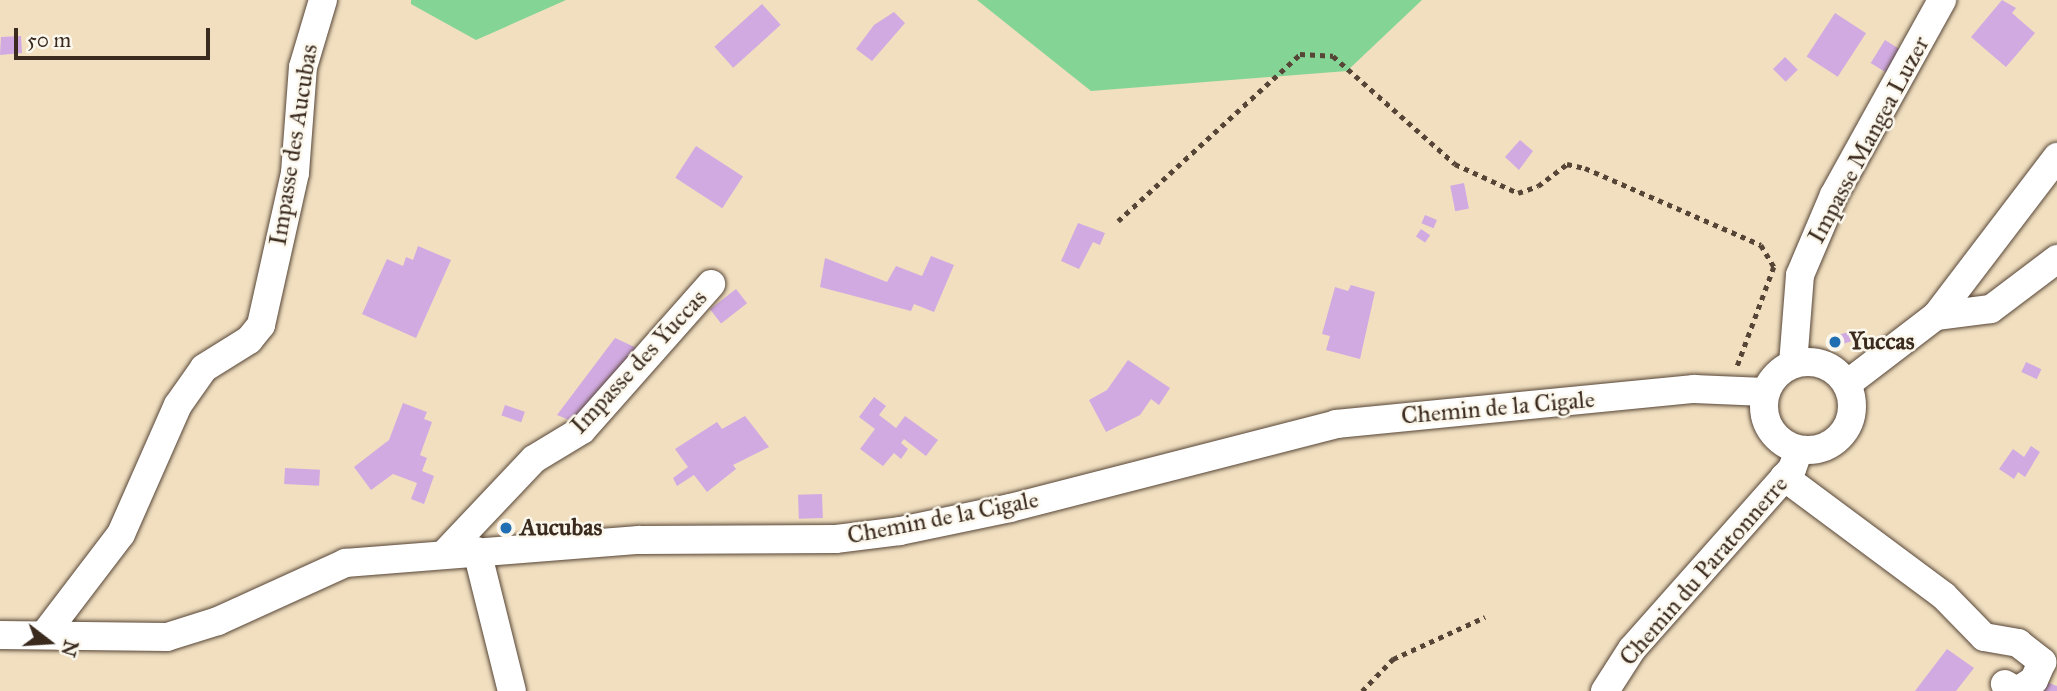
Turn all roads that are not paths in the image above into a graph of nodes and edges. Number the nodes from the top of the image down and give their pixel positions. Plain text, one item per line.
1 (323, 0) edge
2 (1941, 0) edge
3 (2057, 158) edge
4 (2057, 259) edge
5 (711, 284) dead end
6 (1936, 316) junction
7 (1793, 364) junction
8 (1847, 384) junction
9 (1765, 392) junction
10 (1799, 450) junction
11 (1784, 477) junction
12 (477, 551) junction
13 (445, 553) junction
14 (0, 635) edge
15 (44, 635) junction
16 (2005, 684) dead end
17 (512, 691) edge
18 (1605, 691) edge

1 - 15 street, Impasse des Aucubas
2 - 7 street, Impasse Mangea Luzer
3 - 6 street
4 - 6 street
5 - 13 street, Impasse des Yuccas
6 - 8 street
7 - 8 street
7 - 9 street
8 - 10 street
9 - 10 street
9 - 12 street, Chemin de la Cigale
10 - 11 street, Chemin du Paratonnerre
11 - 16 street
11 - 18 street, Chemin du Paratonnerre
12 - 13 street, Chemin de la Cigale
12 - 17 street
13 - 15 street, Chemin de la Cigale
14 - 15 street, Chemin de la Cigale

